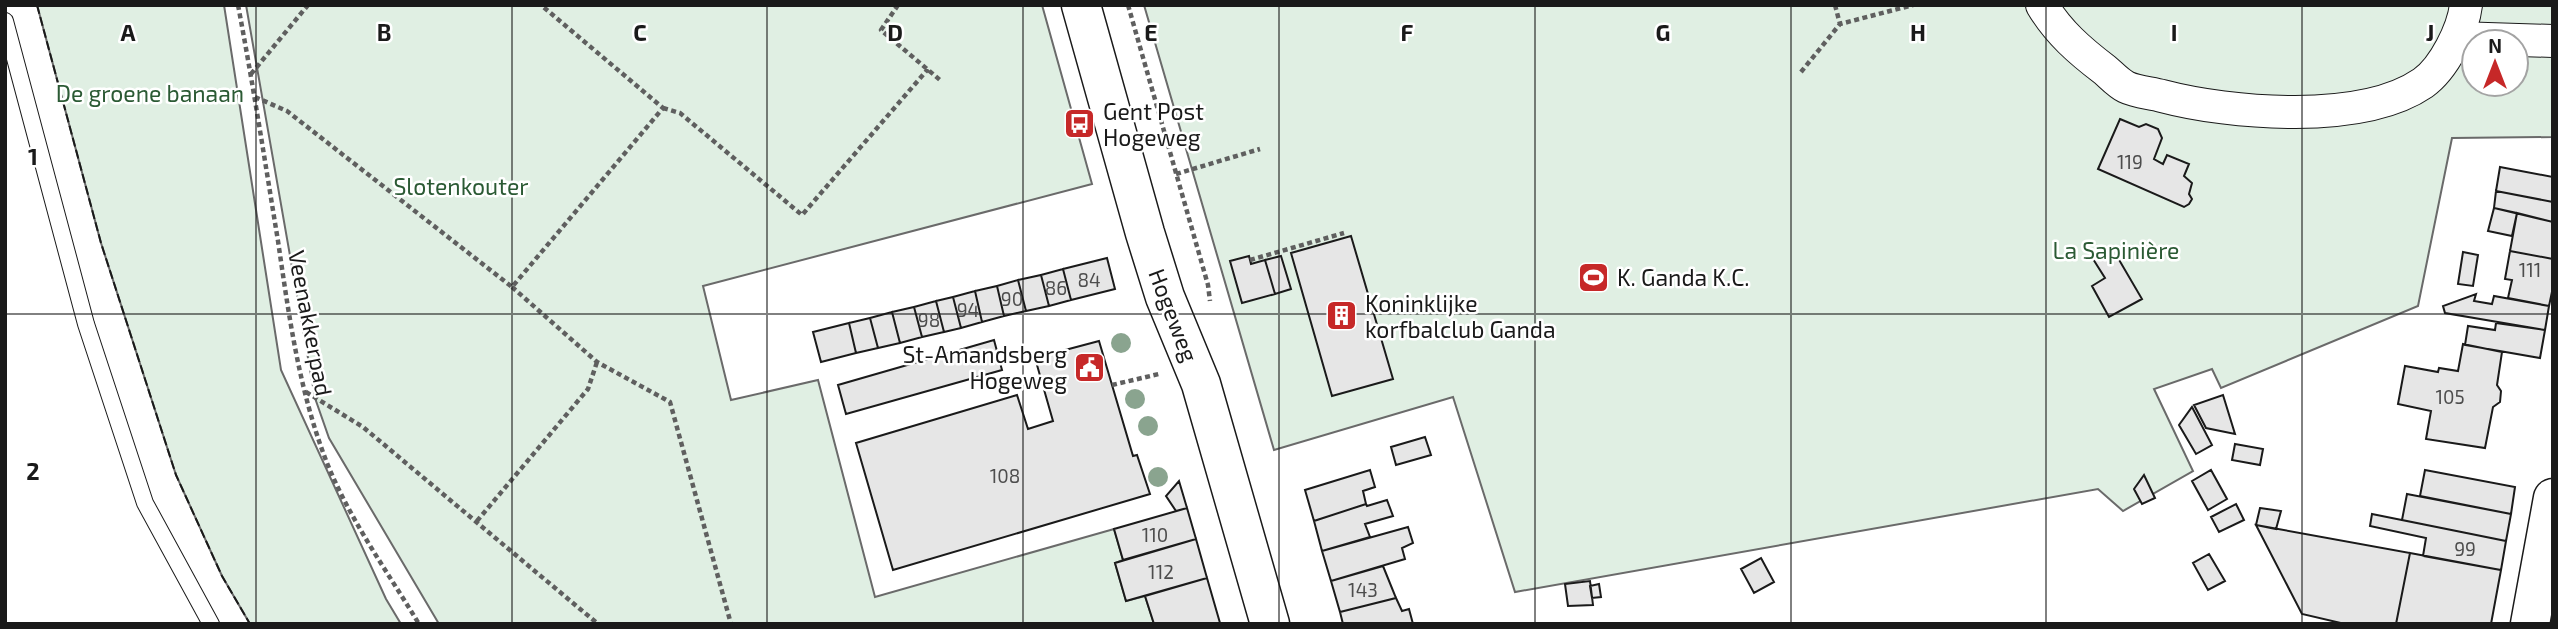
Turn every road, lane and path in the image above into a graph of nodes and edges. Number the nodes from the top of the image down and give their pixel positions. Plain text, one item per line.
1 (238, 5) edge
2 (308, 5) edge
3 (541, 5) edge
4 (898, 5) edge
5 (1081, 5) edge
6 (1128, 5) edge
7 (1835, 5) edge
8 (1913, 5) edge
9 (2042, 5) edge
10 (2466, 5) edge
11 (5, 21) edge
12 (1840, 24) junction
13 (2457, 38) junction
14 (2553, 41) edge
15 (928, 69) junction
16 (1801, 72) dead end
17 (251, 74) junction
18 (940, 79) dead end
19 (255, 97) junction
20 (663, 108) junction
21 (1260, 149) dead end
22 (1176, 174) junction
23 (1344, 233) dead end
24 (1250, 260) dead end
25 (512, 287) junction
26 (1211, 311) dead end
27 (597, 362) junction
28 (1193, 365) junction
29 (1112, 385) dead end
30 (304, 391) junction
31 (2553, 498) edge
32 (477, 522) junction
33 (211, 624) edge
34 (419, 624) edge
35 (598, 624) edge
36 (731, 624) edge
37 (1270, 624) edge
38 (2530, 624) edge

1 - 17 path, Veenakkerpad
2 - 17 path
3 - 20 path
4 - 15 path
5 - 28 street, Hogeweg
6 - 22 path
7 - 12 path
8 - 12 path
9 - 13 street
10 - 13 street
11 - 33 lane
12 - 16 path
13 - 14 street
15 - 18 path
15 - 20 path
17 - 19 path, Veenakkerpad
19 - 25 path
19 - 30 path, Veenakkerpad
20 - 25 path
21 - 22 path
22 - 26 path
23 - 24 path
25 - 27 path
27 - 32 path
27 - 36 path
28 - 29 path
28 - 37 street, Hogeweg
30 - 32 path
30 - 34 path, Veenakkerpad
31 - 38 street
32 - 35 path

